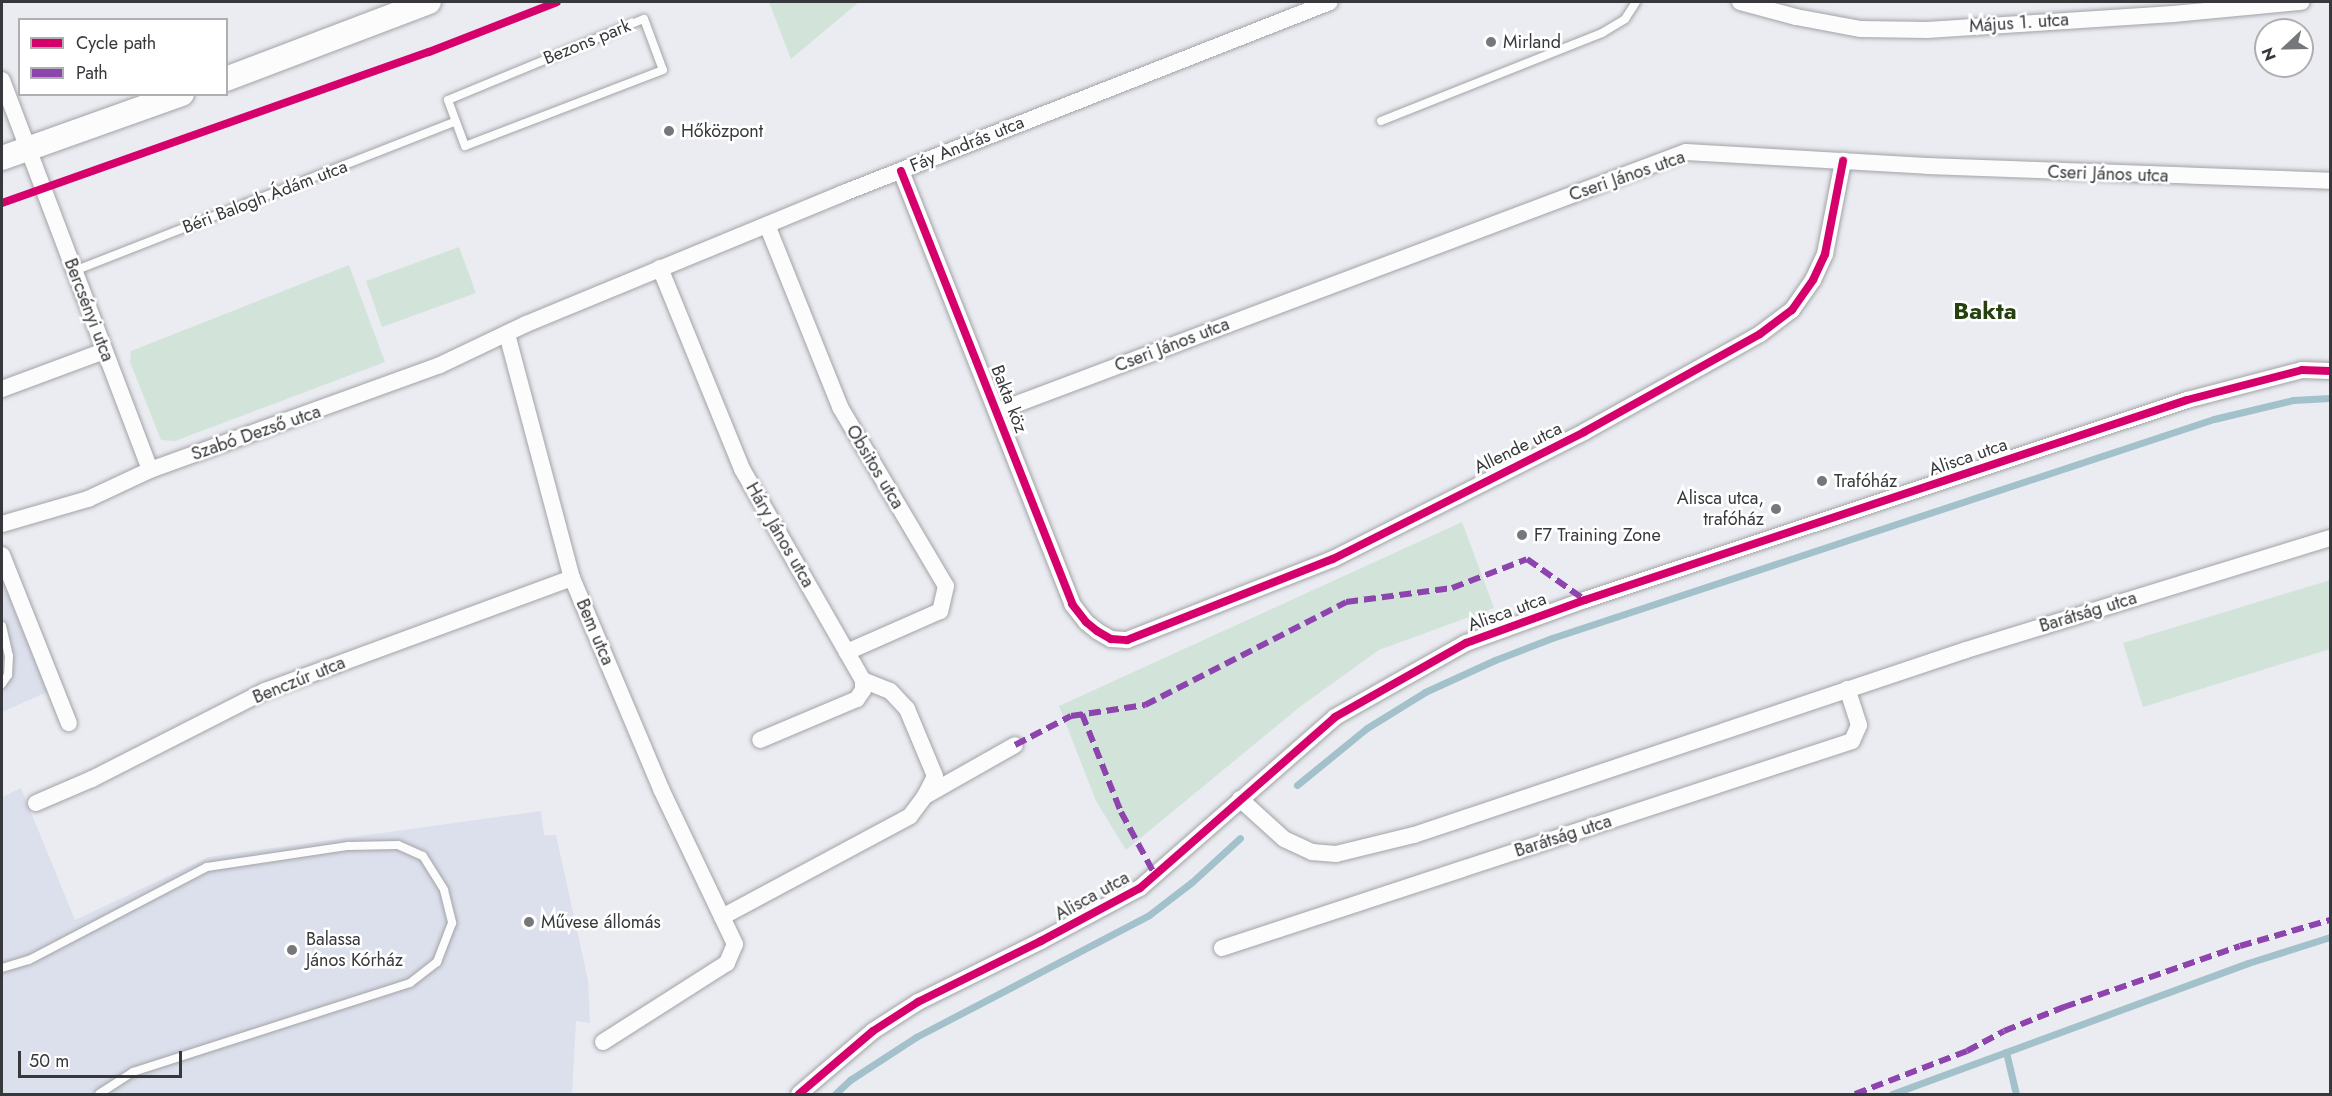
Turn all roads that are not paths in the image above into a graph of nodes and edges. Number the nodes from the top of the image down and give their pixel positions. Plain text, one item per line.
1 (429, 2) edge
2 (1330, 2) edge
3 (1636, 2) edge
4 (1740, 2) edge
5 (2301, 2) edge
6 (228, 78) edge
7 (2, 80) edge
8 (176, 96) edge
9 (455, 122) junction
10 (1381, 122) dead end
11 (28, 149) junction
12 (2, 158) edge
13 (1843, 160) junction
14 (902, 171) junction
15 (2331, 181) edge
16 (767, 225) junction
17 (660, 268) junction
18 (74, 271) junction
19 (507, 333) junction
20 (104, 351) junction
21 (2331, 371) edge
22 (2, 389) edge
23 (998, 411) junction
24 (150, 470) junction
25 (2, 524) edge
26 (2331, 538) edge
27 (2, 555) edge
28 (572, 578) junction
29 (2, 626) edge
30 (1097, 631) joint
31 (847, 652) junction
32 (864, 680) junction
33 (2, 684) edge
34 (1847, 689) junction
35 (69, 723) dead end
36 (760, 740) dead end
37 (1015, 745) dead end
38 (925, 796) junction
39 (1240, 800) junction
40 (36, 803) dead end
41 (722, 917) junction
42 (1222, 948) dead end
43 (2, 968) edge
44 (603, 1042) dead end
45 (99, 1095) edge
46 (799, 1095) edge

1 - 6 street
2 - 14 street, Fáy András utca
3 - 10 lane
4 - 5 street, Május 1. utca
7 - 11 street, Bercsényi utca
8 - 11 street
9 - 9 lane, Bezons park
9 - 18 lane, Béri Balogh Ádám utca
11 - 12 street
11 - 18 street, Bercsényi utca
13 - 15 street, Cseri János utca
13 - 23 street, Cseri János utca
13 - 30 street, Allende utca
14 - 16 street, Fáy András utca
14 - 23 street, Bakta köz
16 - 17 street, Fáy András utca
16 - 31 street, Obsitos utca
17 - 19 street, Fáy András utca
17 - 31 street, Háry János utca
18 - 20 street, Bercsényi utca
19 - 24 street, Szabó Dezső utca
19 - 28 street, Bem utca
20 - 22 street
20 - 24 street, Bercsényi utca
21 - 39 street, Alisca utca
23 - 30 street, Bakta köz
24 - 25 street, Szabó Dezső utca
26 - 34 street, Barátság utca
27 - 35 street
28 - 40 street, Benczúr utca
28 - 41 street, Bem utca
29 - 33 lane
31 - 32 street, Háry János utca
32 - 36 street
32 - 38 street
34 - 39 street, Barátság utca
34 - 42 street, Barátság utca
37 - 38 street
38 - 41 street
39 - 46 street, Alisca utca
41 - 44 street, Bem utca
43 - 45 lane

